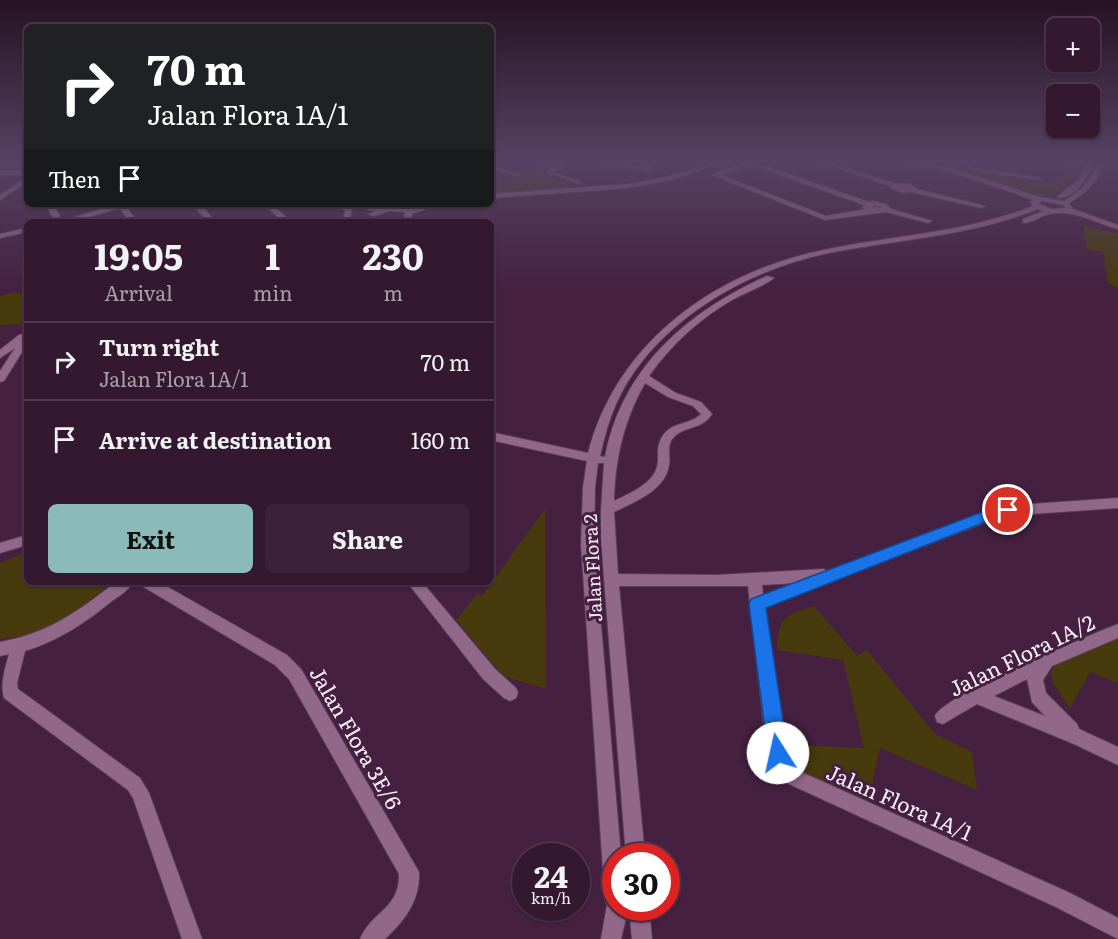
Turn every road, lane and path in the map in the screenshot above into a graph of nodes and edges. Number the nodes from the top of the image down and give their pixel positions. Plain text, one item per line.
1 (787, 204) edge
2 (861, 204) edge
3 (889, 204) edge
4 (972, 204) edge
5 (1044, 204) junction
6 (1070, 204) edge
7 (981, 206) dead end
8 (116, 207) edge
9 (199, 207) edge
10 (271, 207) edge
11 (344, 207) edge
12 (423, 207) edge
13 (870, 207) junction
14 (1067, 207) junction
15 (886, 208) junction
16 (408, 211) junction
17 (371, 212) edge
18 (347, 216) dead end
19 (69, 219) edge
20 (209, 219) edge
21 (284, 219) edge
22 (406, 219) edge
23 (928, 221) dead end
24 (1118, 227) edge
25 (24, 231) edge
26 (0, 236) edge
27 (24, 336) edge
28 (24, 339) edge
29 (0, 355) edge
30 (643, 377) junction
31 (0, 379) edge
32 (494, 437) edge
33 (594, 459) junction
34 (611, 461) junction
35 (1118, 503) edge
36 (607, 510) junction
37 (24, 541) edge
38 (0, 548) edge
39 (836, 574) junction
40 (611, 580) junction
41 (754, 580) junction
42 (122, 585) edge
43 (152, 585) edge
44 (416, 585) edge
45 (757, 604) junction
46 (1118, 631) edge
47 (18, 648) junction
48 (0, 650) edge
49 (1048, 660) junction
50 (510, 693) dead end
51 (976, 696) junction
52 (943, 716) dead end
53 (1080, 738) junction
54 (1118, 756) edge
55 (611, 843) edge
56 (634, 843) edge
57 (615, 921) edge
58 (640, 921) edge
59 (1118, 929) edge
60 (192, 939) edge
61 (370, 939) edge
62 (611, 939) edge
63 (642, 939) edge

1 - 13 street
2 - 13 street
3 - 15 street
4 - 7 street
5 - 14 street
5 - 14 street
5 - 30 street, Jalan Flora 2
5 - 33 street, Jalan Flora 2
6 - 14 street
8 - 19 street
9 - 20 street
10 - 21 street
11 - 18 street
12 - 16 street
13 - 15 street
14 - 24 street
15 - 23 street
16 - 17 street
16 - 22 street
25 - 26 street
27 - 29 street
28 - 31 street
30 - 34 street, Jalan Flora 2
30 - 36 street
32 - 33 street
33 - 34 street
33 - 55 street, Jalan Flora 2
34 - 36 street, Jalan Flora 2
35 - 39 street
36 - 40 street, Jalan Flora 2
37 - 38 street
39 - 41 street
39 - 45 street
40 - 41 street
40 - 56 street, Jalan Flora 2
41 - 45 street, Jalan Flora 1A/1
42 - 47 street
43 - 61 street, Jalan Flora 3E/6
44 - 50 street
45 - 59 street, Jalan Flora 1A/1
46 - 49 street, Jalan Flora 1A/2
47 - 48 street
47 - 60 street
49 - 51 street, Jalan Flora 1A/2
49 - 53 street
51 - 52 street, Jalan Flora 1A/2
51 - 53 street
53 - 54 street
57 - 62 street
58 - 63 street

